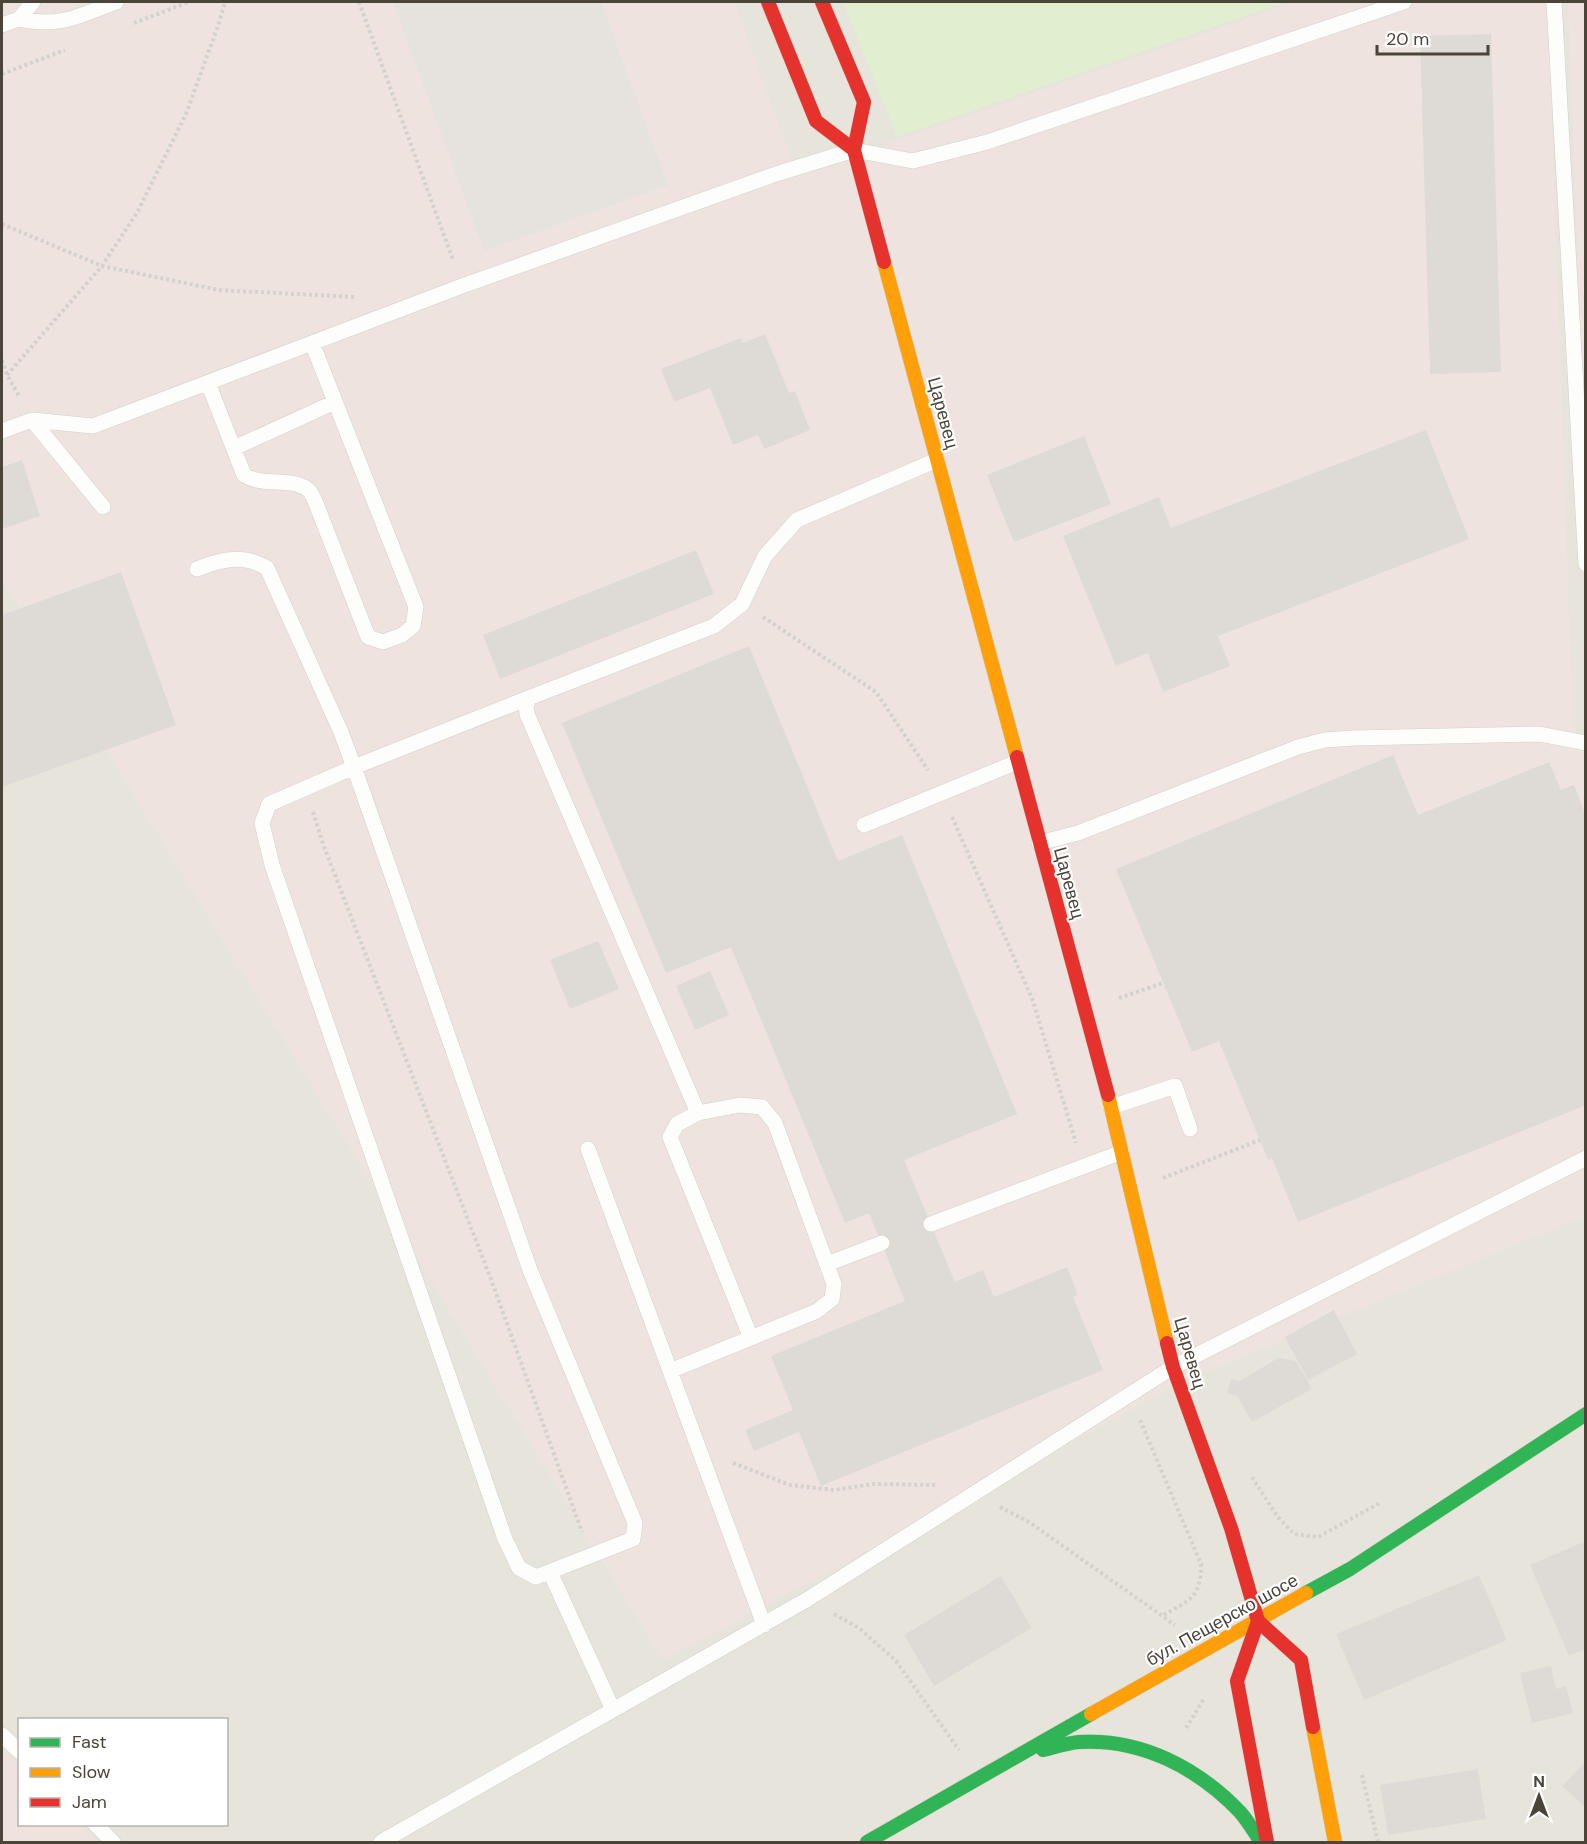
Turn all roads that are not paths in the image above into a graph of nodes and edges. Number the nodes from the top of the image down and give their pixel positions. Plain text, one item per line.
1 (33, 2) edge
2 (116, 2) edge
3 (768, 2) edge
4 (822, 2) edge
5 (1404, 2) edge
6 (1554, 2) edge
7 (19, 19) junction
8 (2, 25) edge
9 (854, 150) junction
10 (312, 343) junction
11 (208, 383) junction
12 (335, 402) junction
13 (32, 420) junction
14 (2, 431) edge
15 (234, 448) junction
16 (937, 460) junction
17 (103, 507) dead end
18 (1586, 564) edge
19 (197, 569) dead end
20 (531, 697) junction
21 (1586, 743) edge
22 (1017, 762) junction
23 (354, 767) junction
24 (864, 825) dead end
25 (1039, 843) junction
26 (1111, 1107) junction
27 (698, 1113) junction
28 (1190, 1129) dead end
29 (588, 1149) dead end
30 (1122, 1152) junction
31 (1586, 1158) edge
32 (931, 1224) dead end
33 (882, 1243) dead end
34 (827, 1264) junction
35 (751, 1338) junction
36 (1173, 1367) junction
37 (670, 1371) junction
38 (1586, 1414) edge
39 (550, 1572) junction
40 (1258, 1621) junction
41 (764, 1624) junction
42 (613, 1710) junction
43 (2, 1735) edge
44 (18, 1750) edge
45 (1021, 1754) junction
46 (97, 1826) edge
47 (113, 1842) edge
48 (381, 1842) edge
49 (867, 1842) edge
50 (1261, 1842) edge
51 (1267, 1842) edge
52 (1335, 1842) edge

1 - 7 lane
2 - 7 lane
3 - 9 street
4 - 9 street, Царевец
5 - 9 lane
6 - 18 lane
7 - 8 lane
9 - 10 lane
9 - 16 street, Царевец
10 - 11 lane
10 - 12 lane
11 - 13 lane
11 - 15 lane
12 - 15 lane
12 - 15 lane
13 - 14 lane
13 - 17 lane
16 - 20 lane
16 - 22 street, Царевец
19 - 23 lane
20 - 23 lane
20 - 27 lane
21 - 25 lane
22 - 24 lane
22 - 25 street, Царевец
23 - 39 lane
23 - 39 lane
25 - 26 street, Царевец
26 - 28 lane
26 - 30 street, Царевец
27 - 34 lane
27 - 35 lane
29 - 37 lane
30 - 32 lane
30 - 36 street, Царевец
31 - 36 lane
33 - 34 lane
34 - 35 lane
35 - 37 lane
36 - 40 street, Царевец
36 - 41 lane
37 - 41 lane
38 - 40 street, бул. Пещерско шосе
39 - 42 lane
40 - 45 street, бул. Пещерско шосе
40 - 51 street
40 - 52 street
41 - 42 lane
42 - 48 lane
43 - 44 lane
45 - 49 street, бул. Пещерско шосе
45 - 50 street
46 - 47 lane

